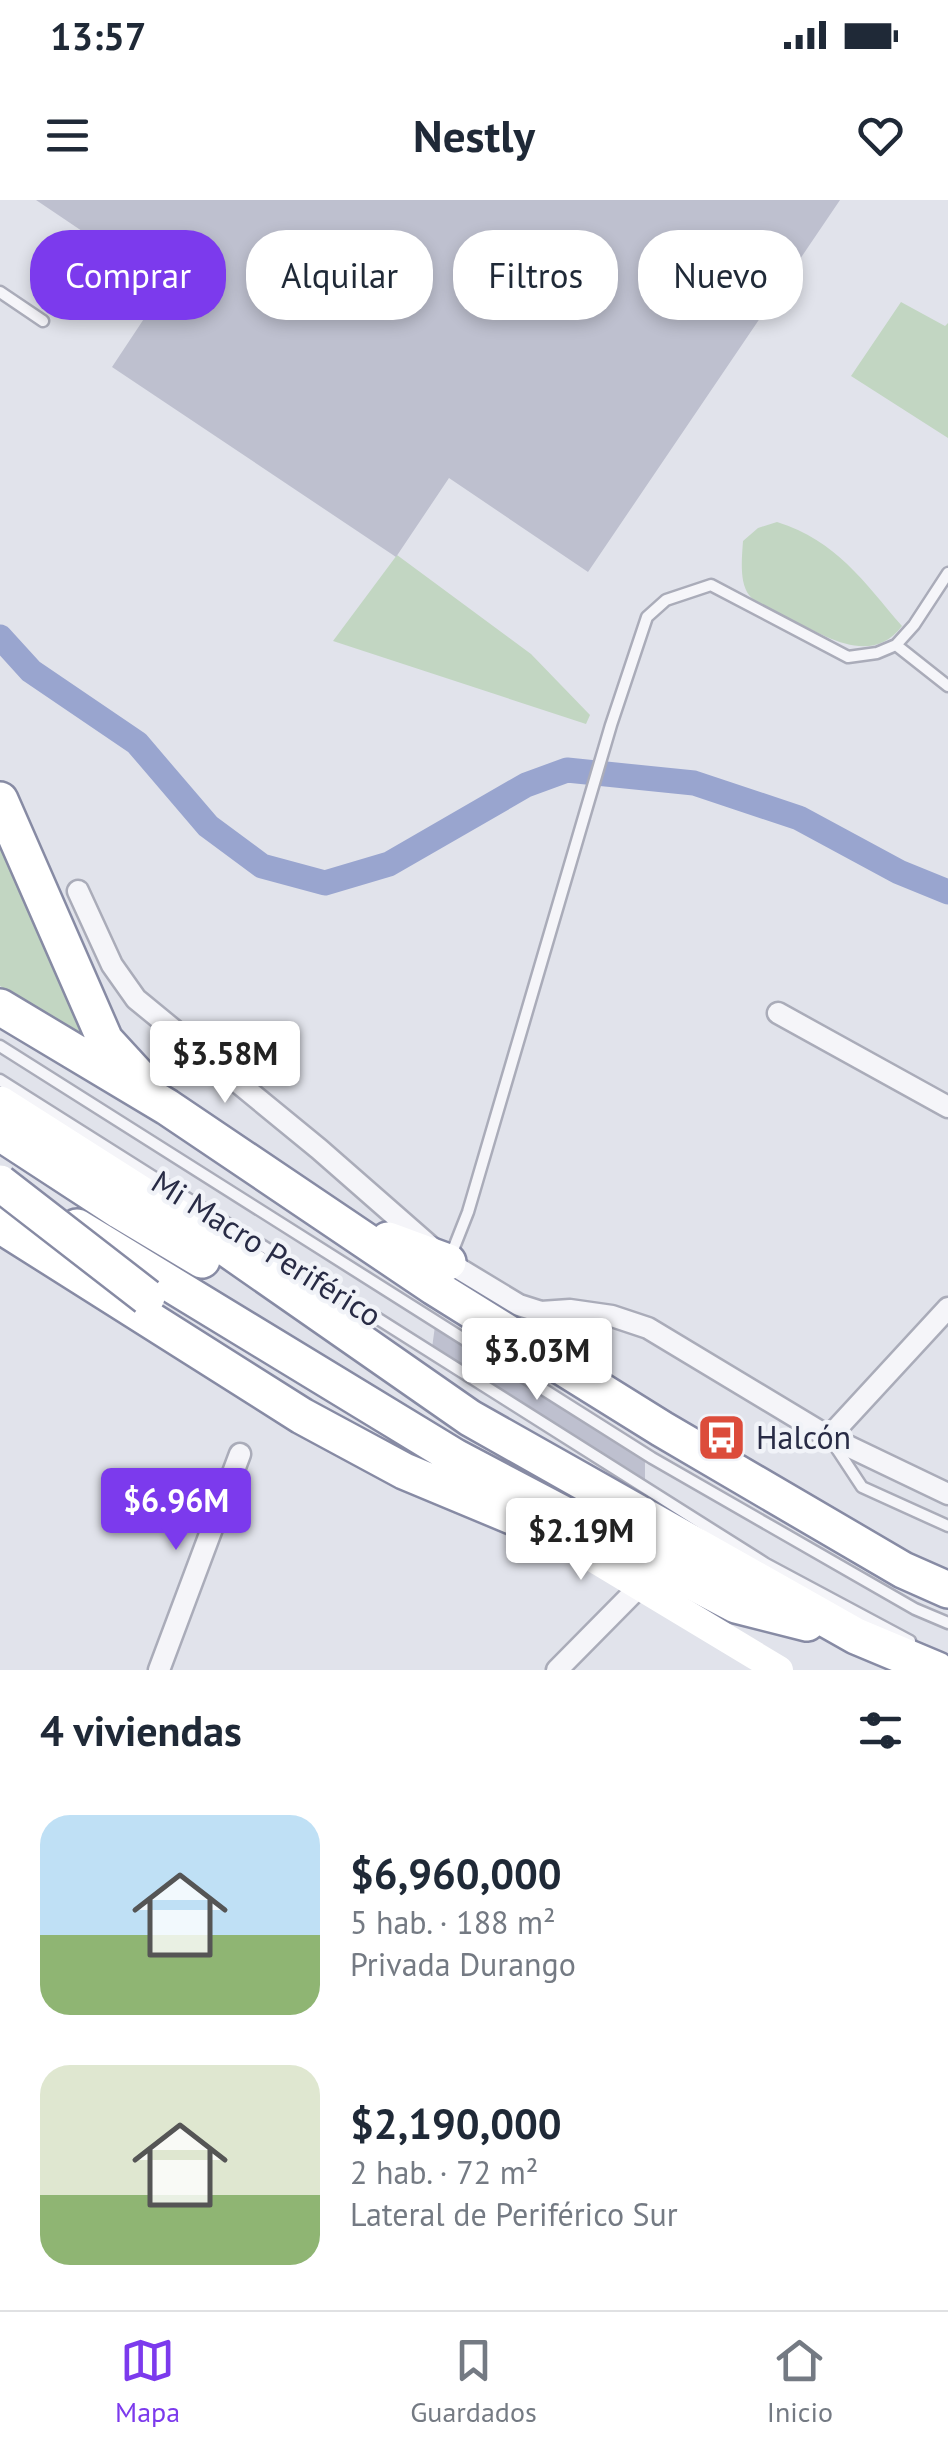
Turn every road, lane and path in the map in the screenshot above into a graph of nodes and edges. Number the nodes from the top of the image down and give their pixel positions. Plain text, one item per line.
1 (0, 292) edge
2 (43, 321) dead end
3 (948, 573) edge
4 (896, 646) junction
5 (948, 686) edge
6 (0, 800) edge
7 (78, 891) dead end
8 (0, 1006) edge
9 (778, 1013) dead end
10 (0, 1046) edge
11 (0, 1080) edge
12 (0, 1104) edge
13 (167, 1107) junction
14 (948, 1108) edge
15 (0, 1132) edge
16 (0, 1183) edge
17 (0, 1194) edge
18 (0, 1224) edge
19 (441, 1275) junction
20 (948, 1308) edge
21 (470, 1418) junction
22 (829, 1437) junction
23 (240, 1454) dead end
24 (455, 1457) junction
25 (948, 1494) edge
26 (948, 1526) edge
27 (550, 1532) junction
28 (640, 1586) junction
29 (948, 1590) edge
30 (948, 1623) edge
31 (856, 1636) junction
32 (913, 1643) dead end
33 (159, 1670) edge
34 (557, 1670) edge
35 (779, 1670) edge
36 (937, 1670) edge

1 - 2 lane
3 - 4 lane
4 - 5 lane
4 - 19 lane
6 - 13 highway
7 - 19 street
8 - 13 highway
9 - 14 street
10 - 30 lane, Mi Macro Periférico
11 - 32 lane, Mi Macro Periférico
12 - 21 highway
13 - 19 highway
15 - 21 highway
16 - 27 highway, bridge
17 - 24 highway
18 - 27 highway
19 - 22 street
19 - 29 highway
20 - 22 street
21 - 31 highway
22 - 25 street
22 - 26 lane
23 - 33 street
24 - 27 highway
24 - 31 highway
27 - 28 street
28 - 34 street
28 - 35 street
31 - 36 highway

